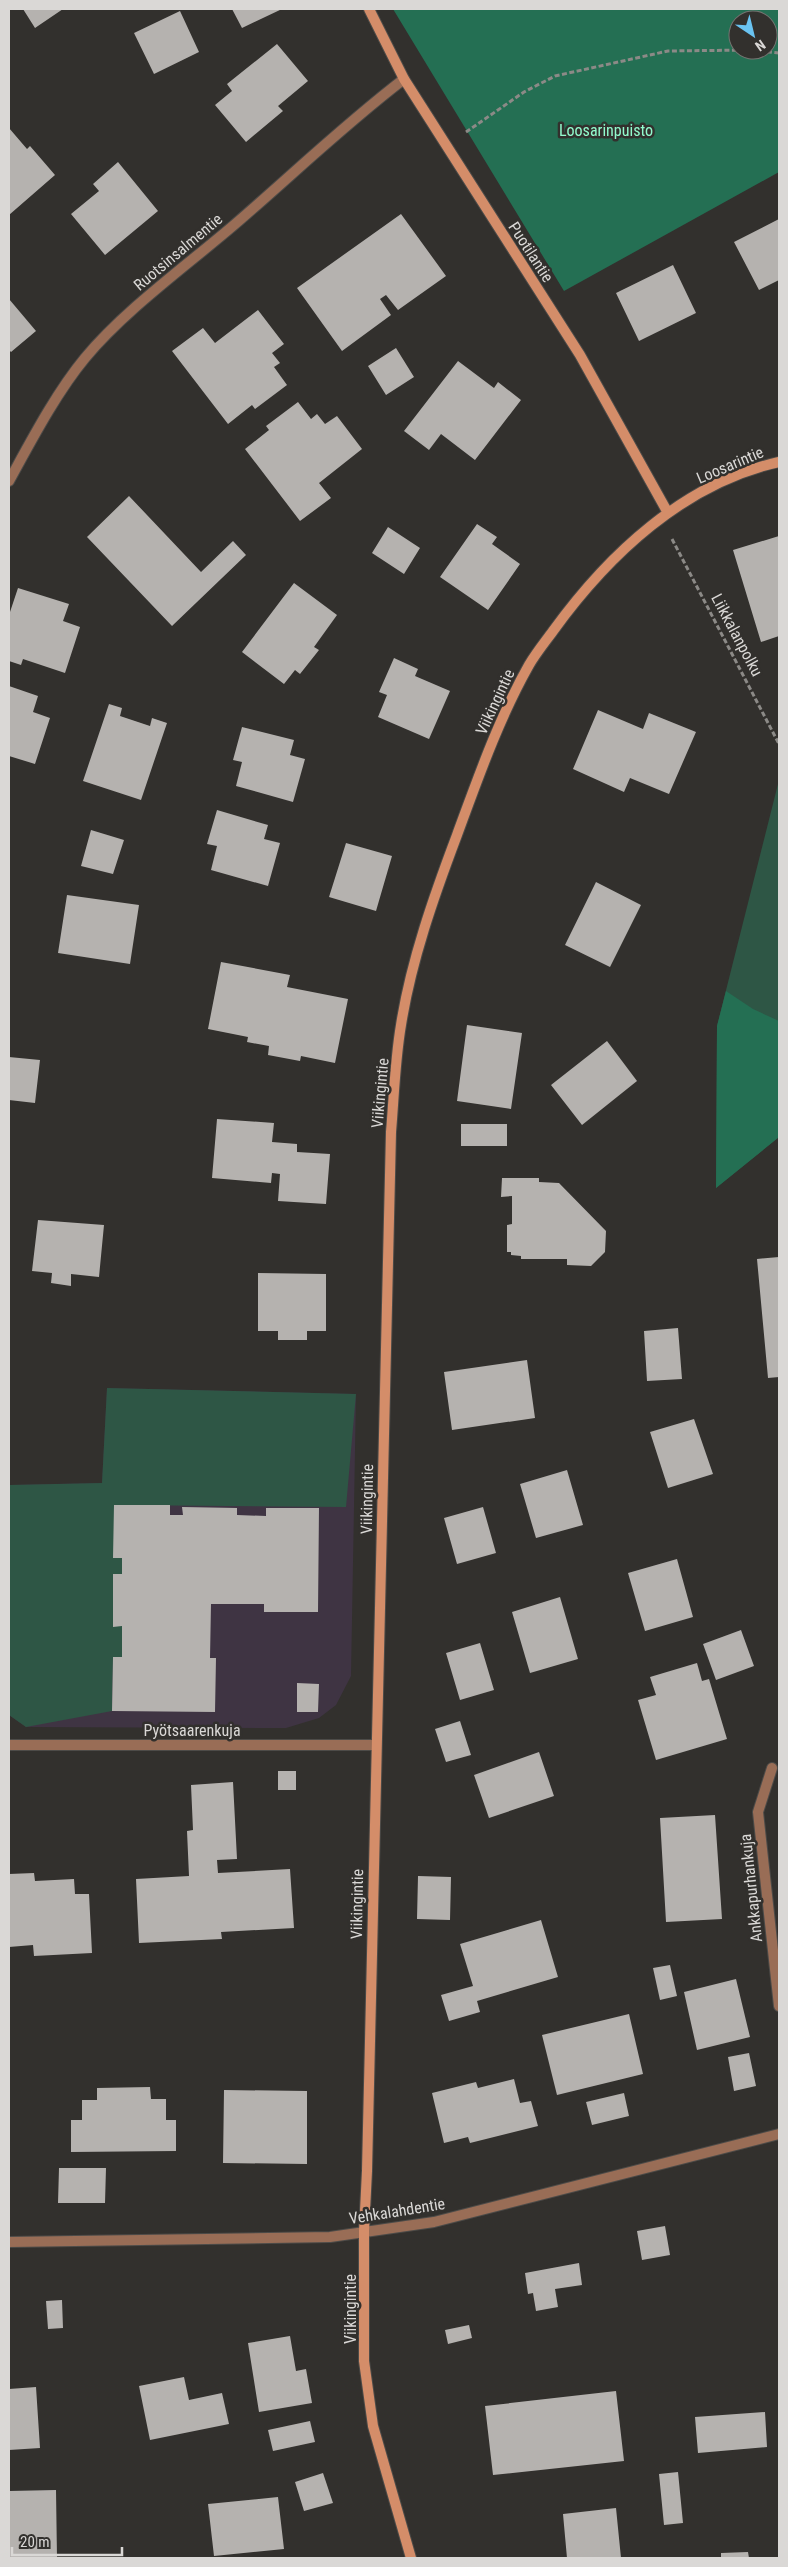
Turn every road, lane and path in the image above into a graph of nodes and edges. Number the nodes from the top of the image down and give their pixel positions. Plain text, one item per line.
1 (369, 9) edge
2 (728, 50) edge
3 (404, 79) junction
4 (463, 133) dead end
5 (779, 462) edge
6 (9, 481) edge
7 (668, 513) junction
8 (672, 539) dead end
9 (779, 744) edge
10 (9, 1744) edge
11 (376, 1744) junction
12 (772, 1768) dead end
13 (779, 2006) edge
14 (779, 2134) edge
15 (364, 2231) junction
16 (9, 2242) edge
17 (411, 2558) edge

1 - 3 street, Puotilantie
2 - 4 path
3 - 6 street, Ruotsinsalmentie
3 - 7 street, Puotilantie
5 - 7 street, Loosarintie
7 - 11 street, Viikingintie
8 - 9 path, Liikkalanpolku
10 - 11 street, Pyötsaarenkuja
11 - 15 street, Viikingintie
12 - 13 street, Ankkapurhankuja
14 - 15 street, Vehkalahdentie
15 - 16 street, Vehkalahdentie
15 - 17 street, Viikingintie

